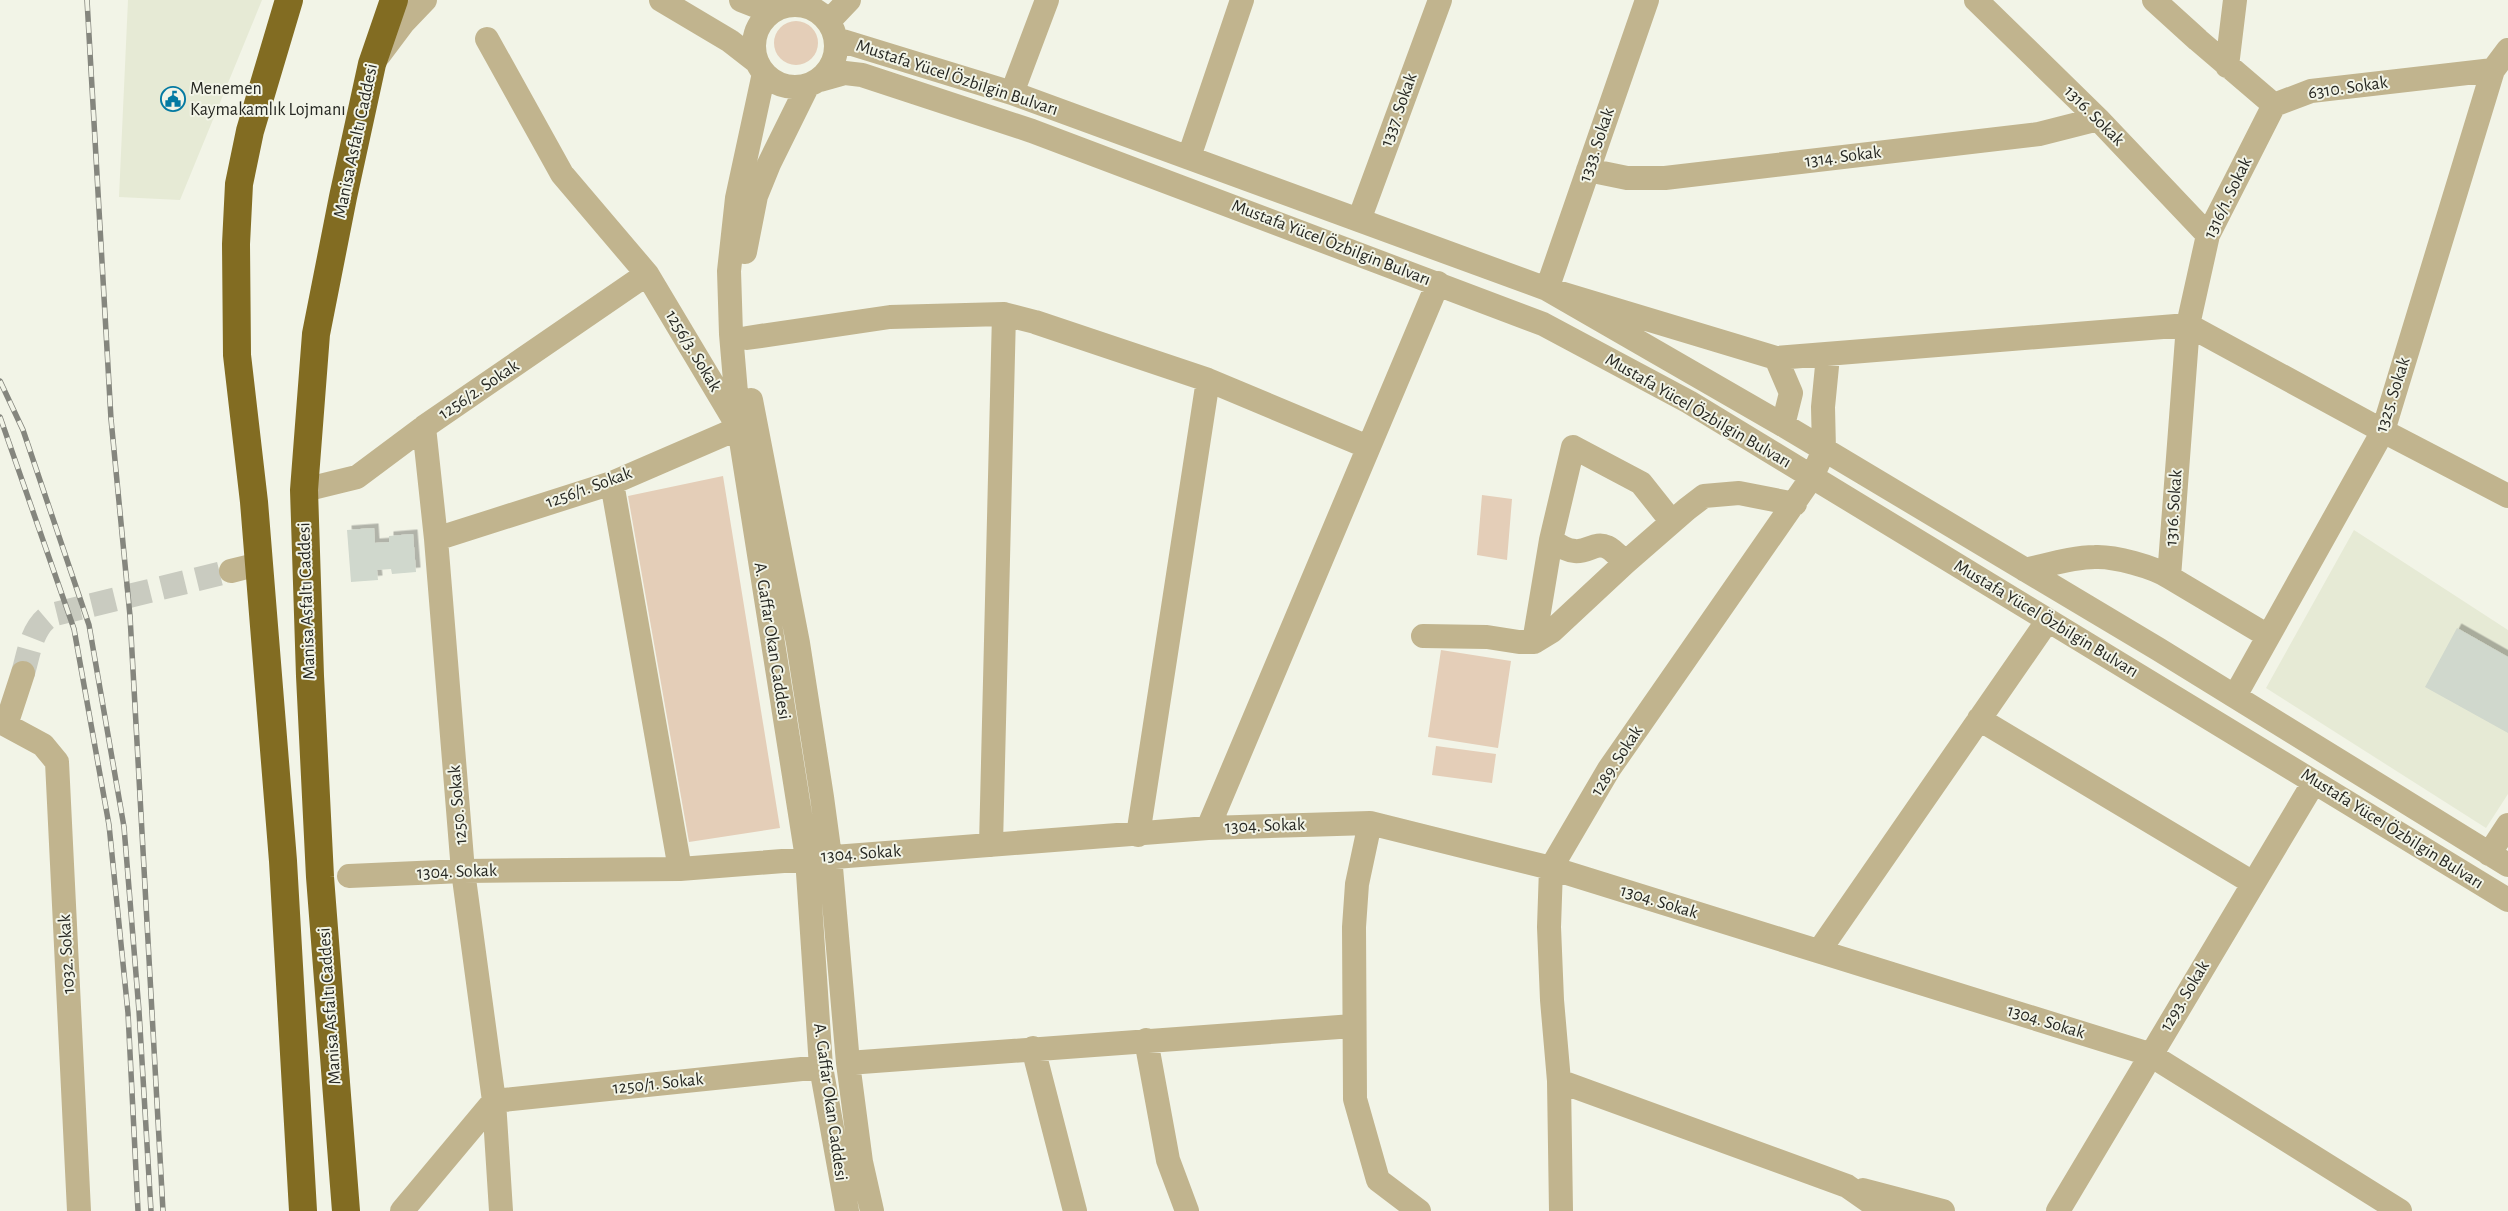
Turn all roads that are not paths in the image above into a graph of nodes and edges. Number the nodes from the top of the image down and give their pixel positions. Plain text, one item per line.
1 (289, 0) edge
2 (394, 0) edge
3 (425, 0) edge
4 (661, 0) edge
5 (741, 0) edge
6 (849, 0) edge
7 (1047, 0) edge
8 (1242, 0) edge
9 (1440, 0) edge
10 (1647, 0) edge
11 (1976, 0) edge
12 (2235, 0) edge
13 (801, 2) edge
14 (2166, 5) edge
15 (771, 12) junction
16 (833, 30) junction
17 (487, 39) dead end
18 (2508, 50) edge
19 (372, 64) junction
20 (2227, 66) junction
21 (760, 67) junction
22 (2493, 70) junction
23 (814, 82) junction
24 (1012, 93) junction
25 (2274, 105) junction
26 (2098, 118) junction
27 (1189, 157) junction
28 (1588, 170) junction
29 (1358, 220) junction
30 (2208, 235) junction
31 (647, 274) junction
32 (1438, 283) junction
33 (1547, 289) junction
34 (1004, 314) junction
35 (2188, 325) junction
36 (747, 338) junction
37 (1828, 356) junction
38 (1776, 358) junction
39 (1208, 380) junction
40 (1783, 425) junction
41 (424, 427) junction
42 (739, 428) junction
43 (2383, 431) junction
44 (1368, 446) junction
45 (1824, 450) junction
46 (1812, 476) junction
47 (612, 483) junction
48 (304, 490) junction
49 (2508, 496) edge
50 (1794, 504) junction
51 (1672, 522) junction
52 (436, 539) junction
53 (1551, 540) junction
54 (1625, 563) junction
55 (259, 564) junction
56 (2026, 570) junction
57 (231, 571) tunnel mouth
58 (2169, 578) junction
59 (2048, 620) junction
60 (1423, 636) dead end
61 (2268, 636) junction
62 (1534, 642) junction
63 (23, 672) tunnel mouth
64 (2235, 696) junction
65 (1979, 719) junction
66 (2, 730) edge
67 (2314, 782) junction
68 (1370, 823) junction
69 (2508, 825) edge
70 (1208, 828) junction
71 (1138, 835) junction
72 (991, 845) junction
73 (830, 856) junction
74 (807, 858) junction
75 (2498, 860) edge
76 (680, 868) junction
77 (1550, 868) junction
78 (463, 871) junction
79 (349, 876) dead end
80 (2253, 883) junction
81 (2508, 900) edge
82 (1819, 951) junction
83 (1353, 1026) junction
84 (1146, 1040) junction
85 (1032, 1048) junction
86 (2149, 1054) junction
87 (848, 1063) junction
88 (821, 1066) junction
89 (1559, 1081) junction
90 (494, 1101) junction
91 (1847, 1186) junction
92 (79, 1211) edge
93 (303, 1211) edge
94 (346, 1211) edge
95 (402, 1211) edge
96 (501, 1211) edge
97 (847, 1211) edge
98 (872, 1211) edge
99 (1075, 1211) edge
100 (1187, 1211) edge
101 (1419, 1211) edge
102 (1561, 1211) edge
103 (1883, 1211) edge
104 (1943, 1211) edge
105 (2058, 1211) edge
106 (2400, 1211) edge

1 - 55 highway
2 - 19 highway, Manisa Asfaltı Caddesi
3 - 19 street
4 - 21 street
5 - 15 street
6 - 16 street
7 - 24 street
8 - 27 street
9 - 29 street, 1337. Sokak
10 - 28 street, 1333. Sokak
11 - 26 street, 1316. Sokak
12 - 20 street
13 - 15 street
13 - 16 street
14 - 20 street
15 - 21 street
16 - 23 street
16 - 24 street, Mustafa Yücel Özbilgin Bulvarı
17 - 31 street, 1256/3. Sokak
18 - 22 street, 1325. Sokak
19 - 48 highway, Manisa Asfaltı Caddesi
20 - 25 street
21 - 23 street
21 - 42 street, A. Gaffar Okan Caddesi
22 - 25 street, 6310. Sokak
22 - 43 street, 1325. Sokak
23 - 32 street, Mustafa Yücel Özbilgin Bulvarı
23 - 36 street, A. Gaffar Okan Caddesi
24 - 27 street, Mustafa Yücel Özbilgin Bulvarı
25 - 30 street, 1316/1. Sokak
26 - 28 street, 1314. Sokak
26 - 30 street, 1316. Sokak
27 - 29 street, Mustafa Yücel Özbilgin Bulvarı
28 - 33 street, 1333. Sokak
29 - 33 street, Mustafa Yücel Özbilgin Bulvarı
30 - 35 street, 1316/1. Sokak
31 - 41 street, 1256/2. Sokak
31 - 42 street, 1256/3. Sokak
32 - 44 street
32 - 46 street, Mustafa Yücel Özbilgin Bulvarı
33 - 38 street
33 - 40 street, Mustafa Yücel Özbilgin Bulvarı
34 - 36 street
34 - 39 street
34 - 72 street
35 - 37 street
35 - 43 street
35 - 58 street, 1316. Sokak
36 - 73 street, A. Gaffar Okan Caddesi
37 - 38 street
37 - 45 street, 1289. Sokak
38 - 40 street
39 - 44 street
39 - 71 street
40 - 45 street, Mustafa Yücel Özbilgin Bulvarı
41 - 48 street, 1256/2. Sokak
41 - 52 street, 1250. Sokak
42 - 47 street, 1256/1. Sokak
42 - 74 street, A. Gaffar Okan Caddesi
43 - 49 street
43 - 61 street, 1325. Sokak
44 - 70 street
45 - 46 street, 1289. Sokak
45 - 56 street, Mustafa Yücel Özbilgin Bulvarı
46 - 50 street, 1289. Sokak
46 - 59 street, Mustafa Yücel Özbilgin Bulvarı
47 - 52 street, 1256/1. Sokak
47 - 76 street
48 - 94 highway, Manisa Asfaltı Caddesi
50 - 51 street
50 - 77 street, 1289. Sokak
51 - 53 street
51 - 54 street
52 - 78 street, 1250. Sokak
53 - 54 street
53 - 62 street
54 - 62 street
55 - 57 street
55 - 93 highway
56 - 58 street
56 - 64 street, Mustafa Yücel Özbilgin Bulvarı
58 - 61 street
59 - 65 street
59 - 67 street, Mustafa Yücel Özbilgin Bulvarı
60 - 62 street
61 - 64 street, 1325. Sokak
63 - 66 street
64 - 75 street, Mustafa Yücel Özbilgin Bulvarı
65 - 80 street
65 - 82 street
66 - 92 street, 1032. Sokak
67 - 80 street, 1293. Sokak
67 - 81 street, Mustafa Yücel Özbilgin Bulvarı
68 - 70 street, 1304. Sokak
68 - 77 street, 1304. Sokak
68 - 83 street
69 - 75 street
70 - 71 street, 1304. Sokak
71 - 72 street, 1304. Sokak
72 - 73 street, 1304. Sokak
73 - 74 street, 1304. Sokak
73 - 87 street, A. Gaffar Okan Caddesi
74 - 76 street, 1304. Sokak
74 - 88 street, A. Gaffar Okan Caddesi
76 - 78 street, 1304. Sokak
77 - 82 street, 1304. Sokak
77 - 89 street
78 - 79 street, 1304. Sokak
78 - 90 street, 1250. Sokak
80 - 86 street, 1293. Sokak
82 - 86 street, 1304. Sokak
83 - 84 street
83 - 101 street
84 - 85 street
84 - 100 street
85 - 87 street
85 - 99 street
86 - 105 street, 1293. Sokak
86 - 106 street, 1304. Sokak
87 - 98 street, A. Gaffar Okan Caddesi
88 - 90 street, 1250/1. Sokak
88 - 97 street, A. Gaffar Okan Caddesi
89 - 91 street
89 - 102 street
90 - 95 street
90 - 96 street, 1250. Sokak
91 - 103 street
91 - 104 street

